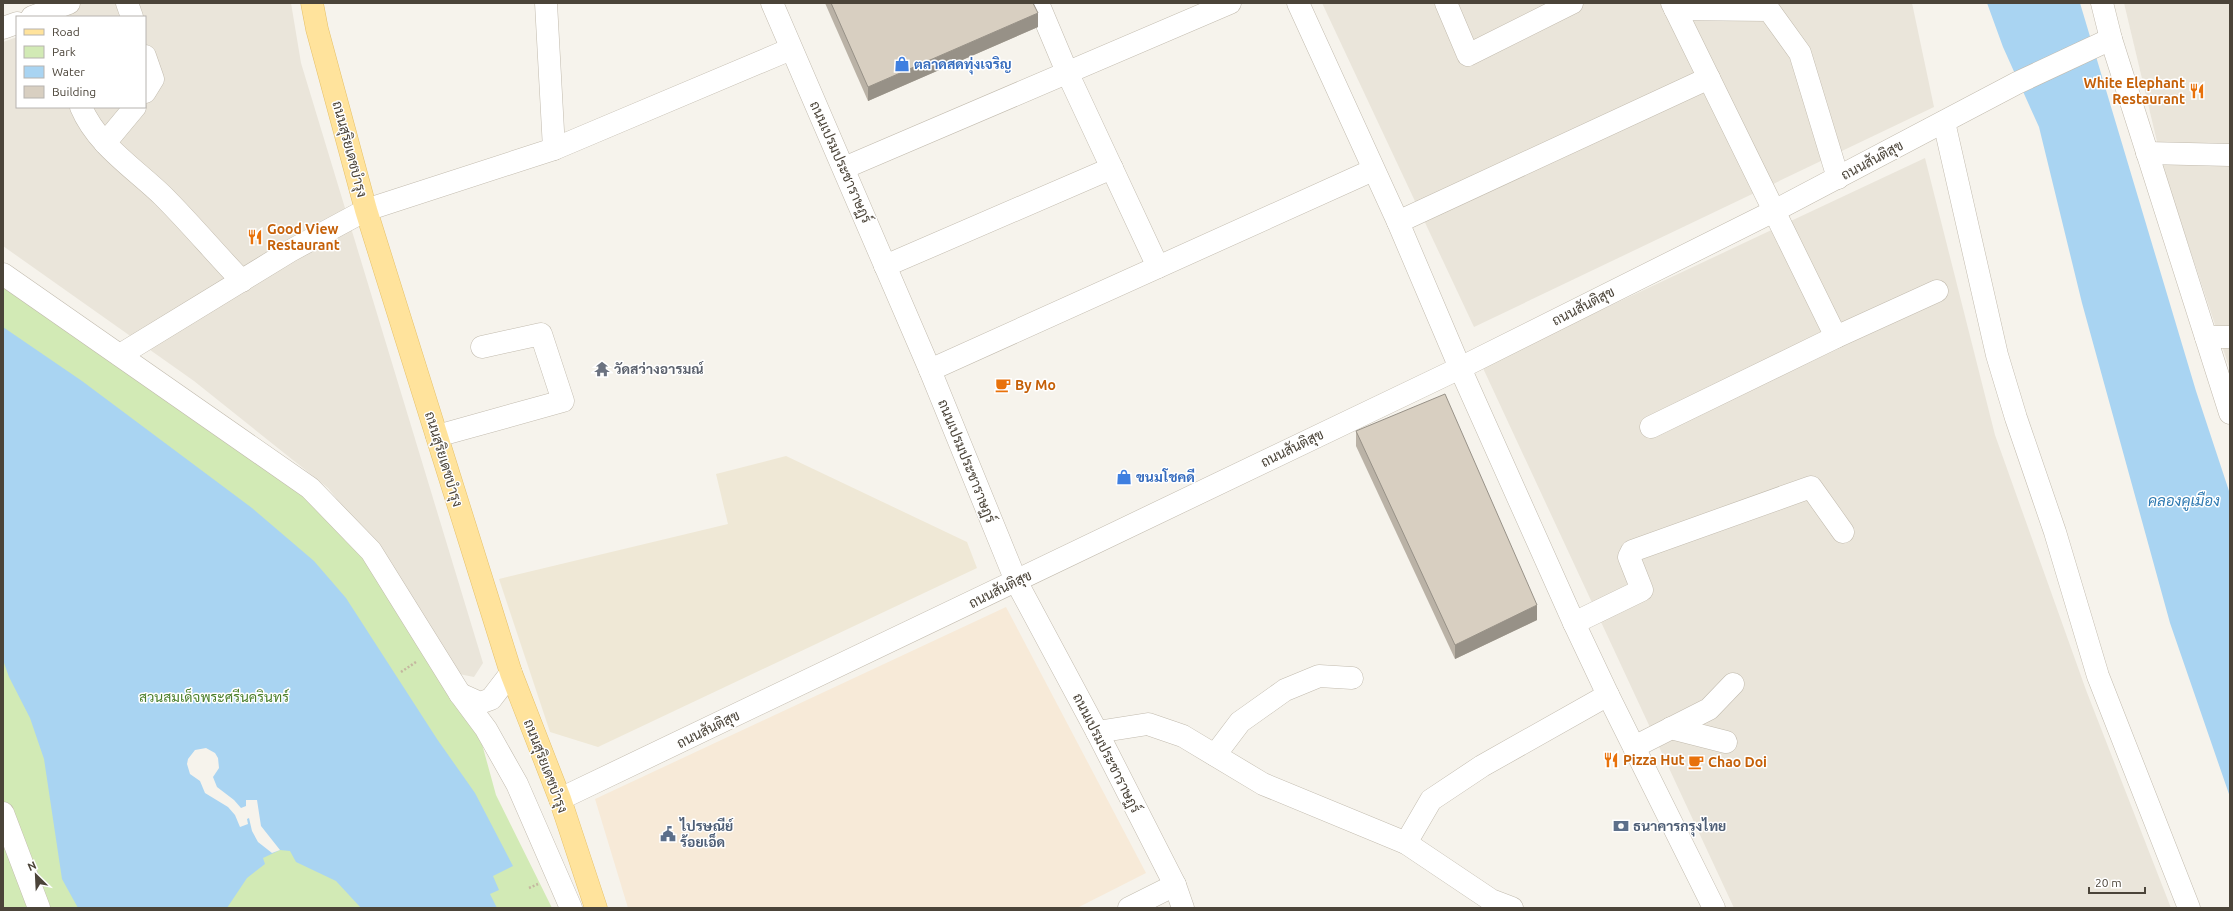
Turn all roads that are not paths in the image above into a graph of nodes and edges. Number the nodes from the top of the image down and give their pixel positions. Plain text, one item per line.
1 (69, 3) edge
2 (128, 3) edge
3 (312, 3) edge
4 (546, 3) edge
5 (772, 3) edge
6 (1038, 3) edge
7 (1230, 3) edge
8 (1298, 3) edge
9 (1572, 3) edge
10 (2102, 3) edge
11 (1450, 4) edge
12 (1674, 6) edge
13 (38, 13) edge
14 (132, 16) edge
15 (16, 23) edge
16 (3, 28) edge
17 (2103, 42) junction
18 (791, 49) junction
19 (146, 59) edge
20 (1067, 72) junction
21 (1709, 78) junction
22 (146, 90) edge
23 (81, 108) edge
24 (134, 108) edge
25 (1944, 122) junction
26 (105, 143) junction
27 (554, 149) junction
28 (2147, 153) junction
29 (2230, 155) edge
30 (844, 168) junction
31 (1112, 168) junction
32 (1373, 170) junction
33 (1838, 178) junction
34 (366, 210) junction
35 (1774, 211) junction
36 (1398, 222) junction
37 (886, 266) junction
38 (1158, 267) junction
39 (3, 274) edge
40 (242, 281) junction
41 (1938, 291) dead end
42 (1836, 337) junction
43 (2206, 337) junction
44 (2230, 337) edge
45 (482, 347) dead end
46 (120, 355) junction
47 (1460, 368) junction
48 (930, 370) junction
49 (2230, 413) edge
50 (1651, 427) dead end
51 (437, 436) junction
52 (1843, 532) dead end
53 (1016, 581) junction
54 (1574, 623) junction
55 (511, 673) junction
56 (1352, 678) dead end
57 (1733, 684) dead end
58 (460, 694) junction
59 (1608, 695) junction
60 (1671, 728) junction
61 (1097, 732) junction
62 (1726, 742) dead end
63 (1634, 747) junction
64 (1215, 755) junction
65 (560, 800) junction
66 (3, 813) edge
67 (1406, 843) junction
68 (1174, 885) junction
69 (39, 908) edge
70 (571, 908) edge
71 (596, 908) edge
72 (1128, 908) edge
73 (1183, 908) edge
74 (1512, 908) edge
75 (1714, 908) edge
76 (2189, 908) edge

1 - 13 street
2 - 14 street
3 - 34 main road, ถนนสุริยเดชบำรุง
4 - 27 street
5 - 18 street, ถนนเปรมประชาราษฏร์
6 - 20 street
7 - 20 street
8 - 32 street
9 - 11 street
10 - 17 street
12 - 21 street
12 - 33 street
15 - 16 street
17 - 25 street, ถนนสันติสุข
17 - 28 street
18 - 27 street
18 - 30 street, ถนนเปรมประชาราษฏร์
19 - 22 street
20 - 30 street
20 - 31 street
21 - 35 street
21 - 36 street
23 - 26 street
24 - 26 street
25 - 33 street, ถนนสันติสุข
25 - 76 street
26 - 40 street
27 - 34 street
28 - 29 street
28 - 43 street
30 - 37 street, ถนนเปรมประชาราษฏร์
31 - 37 street
31 - 38 street
32 - 36 street
32 - 38 street
33 - 35 street, ถนนสันติสุข
34 - 40 street
34 - 51 main road, ถนนสุริยเดชบำรุง
35 - 42 street
35 - 47 street, ถนนสันติสุข
36 - 47 street
37 - 48 street, ถนนเปรมประชาราษฏร์
38 - 48 street
39 - 46 street
40 - 46 street
41 - 42 street
42 - 50 street
43 - 44 street
43 - 49 street
45 - 51 street
46 - 58 street
47 - 53 street, ถนนสันติสุข
47 - 54 street
48 - 53 street, ถนนเปรมประชาราษฏร์
51 - 55 main road, ถนนสุริยเดชบำรุง
52 - 54 street
53 - 61 street, ถนนเปรมประชาราษฏร์
53 - 65 street, ถนนสันติสุข
54 - 59 street
55 - 58 street
55 - 65 main road, ถนนสุริยเดชบำรุง
56 - 64 street
57 - 60 street
58 - 70 street
59 - 63 street
59 - 67 street
60 - 62 street
60 - 63 street
61 - 64 street
61 - 68 street, ถนนเปรมประชาราษฏร์
63 - 75 street
64 - 67 street
65 - 71 main road, ถนนสุริยเดชบำรุง
66 - 69 street
67 - 74 street
68 - 72 street
68 - 73 street, ถนนเปรมประชาราษฏร์

